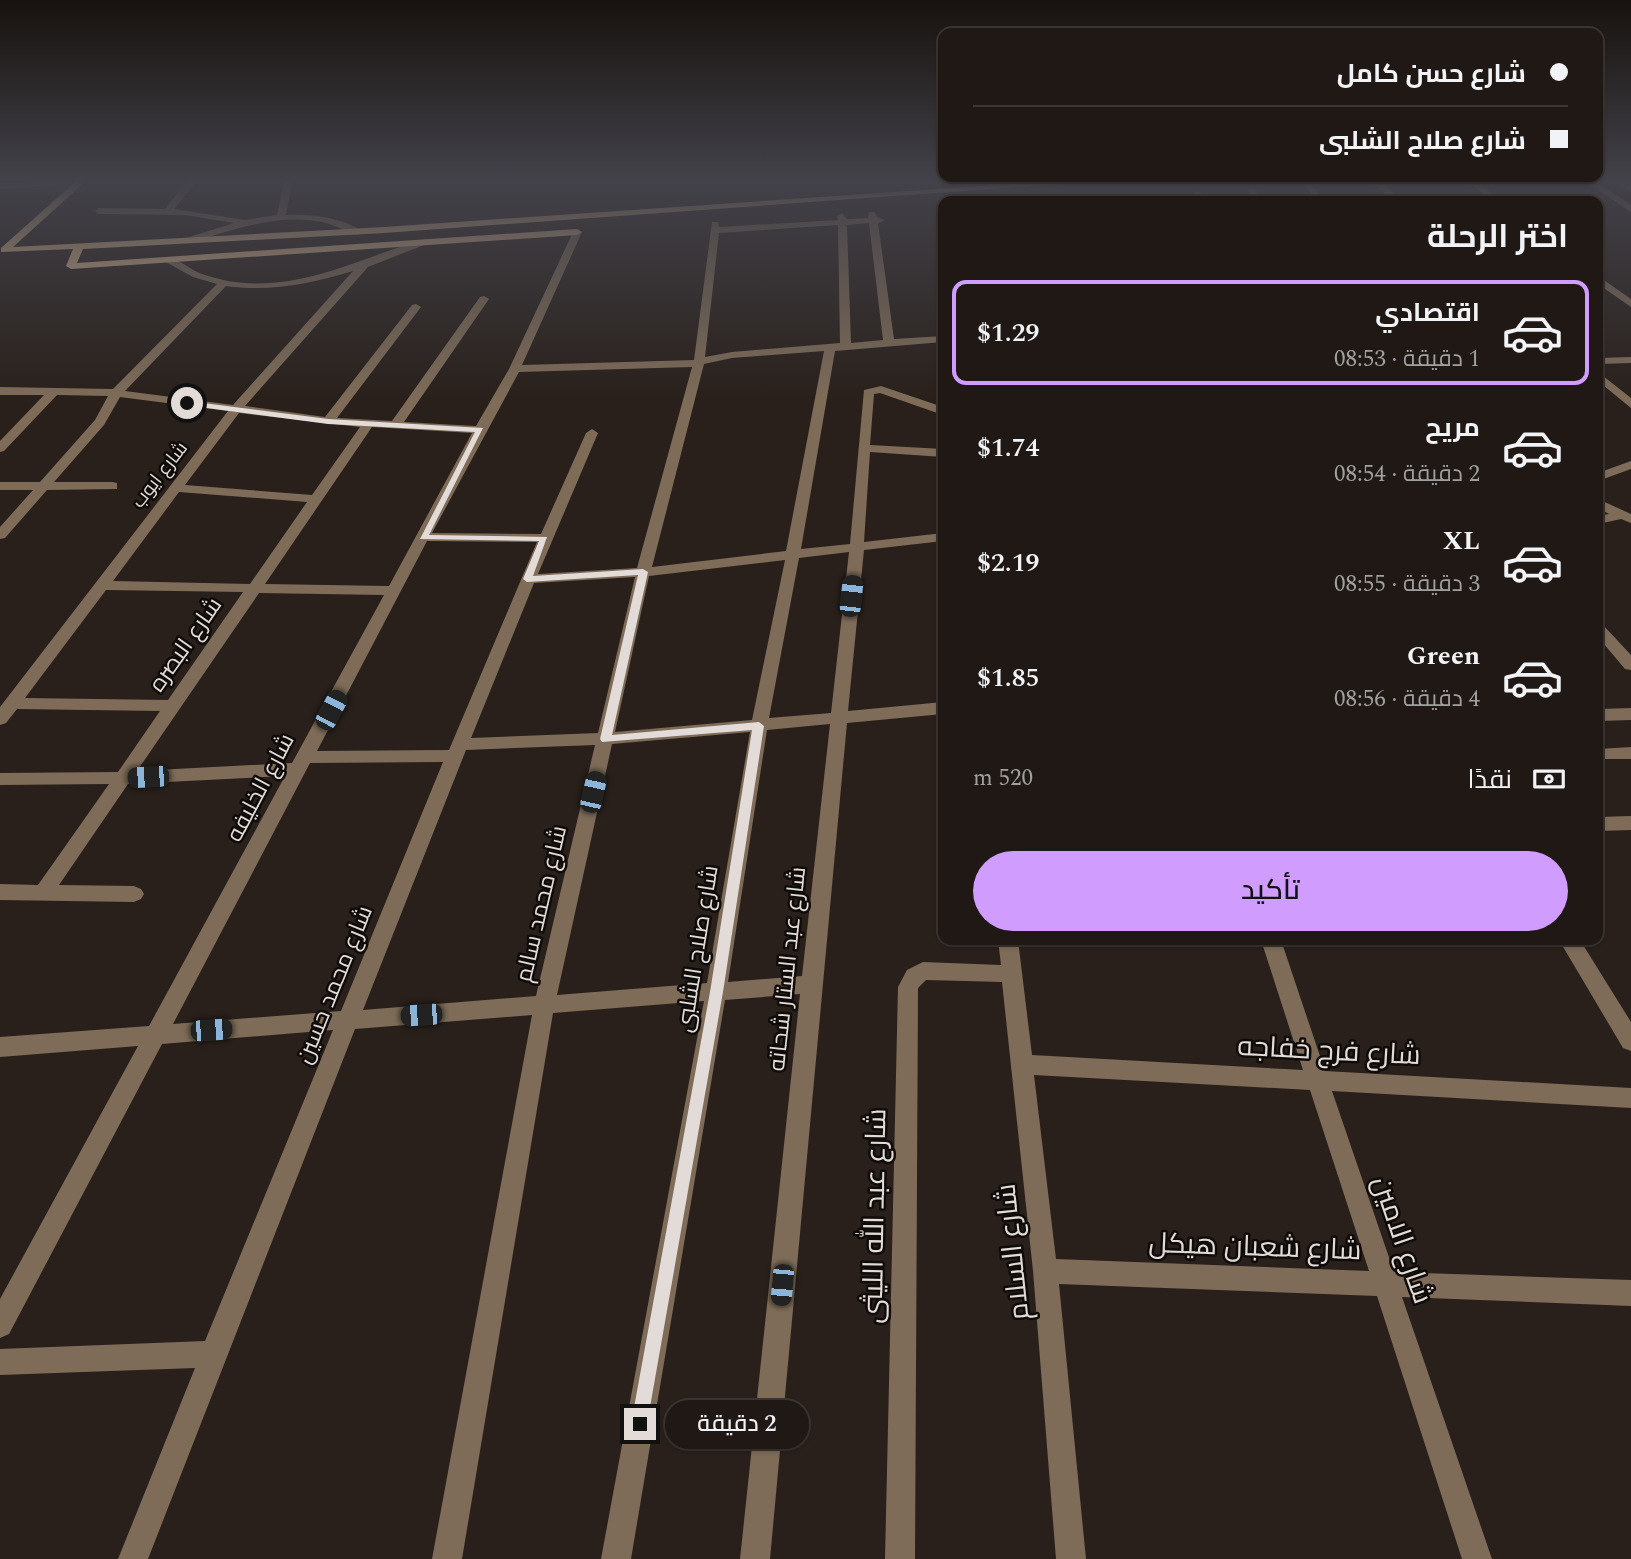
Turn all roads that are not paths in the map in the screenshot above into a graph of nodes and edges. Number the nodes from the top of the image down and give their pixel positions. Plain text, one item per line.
1 (75, 255) edge
2 (234, 255) edge
3 (391, 255) edge
4 (566, 255) edge
5 (712, 255) edge
6 (841, 255) edge
7 (879, 255) edge
8 (167, 259) junction
9 (364, 265) junction
10 (224, 282) junction
11 (1603, 283) edge
12 (484, 299) dead end
13 (1631, 304) edge
14 (416, 307) dead end
15 (938, 339) edge
16 (889, 342) junction
17 (838, 346) junction
18 (1631, 360) edge
19 (1603, 361) edge
20 (699, 362) junction
21 (515, 369) junction
22 (1603, 379) edge
23 (0, 391) edge
24 (53, 393) junction
25 (116, 393) junction
26 (1631, 404) edge
27 (938, 409) edge
28 (235, 410) junction
29 (328, 421) junction
30 (366, 425) junction
31 (395, 426) junction
32 (480, 430) junction
33 (592, 433) dead end
34 (0, 448) edge
35 (863, 448) junction
36 (938, 453) edge
37 (1631, 465) edge
38 (1603, 475) edge
39 (0, 486) edge
40 (44, 486) junction
41 (112, 486) dead end
42 (174, 488) junction
43 (315, 499) junction
44 (1603, 505) edge
45 (1627, 517) edge
46 (1603, 519) edge
47 (0, 535) edge
48 (423, 537) junction
49 (544, 538) junction
50 (938, 538) edge
51 (857, 547) junction
52 (793, 554) junction
53 (643, 572) junction
54 (527, 579) junction
55 (100, 584) junction
56 (254, 588) junction
57 (395, 590) junction
58 (1603, 634) edge
59 (1614, 645) junction
60 (1631, 645) edge
61 (1631, 664) edge
62 (12, 703) junction
63 (171, 706) junction
64 (938, 709) edge
65 (1631, 714) edge
66 (1603, 715) edge
67 (0, 719) edge
68 (838, 719) junction
69 (759, 726) junction
70 (606, 739) junction
71 (457, 750) junction
72 (1631, 753) edge
73 (1603, 754) edge
74 (302, 763) junction
75 (122, 778) junction
76 (0, 779) edge
77 (1631, 823) edge
78 (1603, 824) edge
79 (0, 892) edge
80 (44, 892) junction
81 (134, 894) dead end
82 (1009, 945) edge
83 (1273, 945) edge
84 (1572, 945) edge
85 (1012, 974) junction
86 (811, 984) junction
87 (716, 992) junction
88 (544, 1005) junction
89 (347, 1021) junction
90 (156, 1034) junction
91 (1631, 1041) edge
92 (0, 1048) edge
93 (1023, 1064) junction
94 (1318, 1081) junction
95 (1631, 1097) edge
96 (1045, 1271) junction
97 (1386, 1284) junction
98 (1631, 1293) edge
99 (0, 1325) edge
100 (212, 1354) junction
101 (0, 1363) edge
102 (133, 1559) edge
103 (447, 1559) edge
104 (616, 1559) edge
105 (755, 1559) edge
106 (900, 1559) edge
107 (1071, 1559) edge
108 (1477, 1559) edge

1 - 8 main road
2 - 8 main road
3 - 9 street
4 - 21 street, شارع الخليفه
5 - 20 street, شارع محمد سالم
6 - 17 street, شارع صلاح الشلبى
7 - 16 street
8 - 10 street
9 - 10 street
9 - 28 street, شارع ايوب
10 - 25 street
11 - 13 street
12 - 31 street
14 - 29 street
15 - 16 street
16 - 17 street
17 - 20 street
17 - 52 street, شارع صلاح الشلبى
18 - 19 street
20 - 21 street
20 - 53 street, شارع محمد سالم
21 - 32 street, شارع الخليفه
22 - 26 street
23 - 24 street
24 - 25 street
24 - 34 street
25 - 28 street
25 - 40 street
27 - 35 street, شارع عبد الستار شحاته
28 - 29 street
28 - 42 street, شارع ايوب
29 - 30 street
30 - 31 street
30 - 43 street, شارع البصره
31 - 32 street
32 - 48 street, شارع الخليفه
33 - 49 street, شارع محمد حسين
35 - 36 street
35 - 51 street, شارع عبد الستار شحاته
37 - 38 street
39 - 40 street
40 - 41 street
40 - 47 street
42 - 43 street
42 - 55 street, شارع ايوب
43 - 56 street, شارع البصره
44 - 45 street
45 - 46 street
48 - 49 street
48 - 57 street, شارع الخليفه
49 - 54 street, شارع محمد حسين
50 - 51 street
51 - 52 street
51 - 68 street, شارع عبد الستار شحاته
52 - 53 street
52 - 69 street, شارع صلاح الشلبى
53 - 54 street
53 - 70 street, شارع محمد سالم
54 - 71 street, شارع محمد حسين
55 - 56 street
55 - 62 street, شارع ايوب
56 - 57 street
56 - 63 street, شارع البصره
57 - 74 street, شارع الخليفه
58 - 59 street
59 - 60 street
59 - 61 street
62 - 63 street
62 - 67 street, شارع ايوب
63 - 75 street, شارع البصره
64 - 68 street
65 - 66 street
68 - 69 street
68 - 86 street, شارع عبد الستار شحاته
69 - 70 street
69 - 87 street, شارع صلاح الشلبى
70 - 71 street
70 - 88 street, شارع محمد سالم
71 - 74 street
71 - 89 street, شارع محمد حسين
72 - 73 street
74 - 75 street
74 - 90 street, شارع الخليفه
75 - 76 street
75 - 80 street, شارع البصره
77 - 78 street
79 - 80 street
80 - 81 street
82 - 85 street, شارع السلام
83 - 94 street, شارع الامين
84 - 91 street
85 - 93 street, شارع السلام
85 - 106 street, شارع عبد الله الليثى
86 - 87 street
86 - 105 street, شارع عبد الستار شحاته
87 - 88 street
87 - 104 street, شارع صلاح الشلبى
88 - 89 street
88 - 103 street, شارع محمد سالم
89 - 90 street
89 - 100 street, شارع محمد حسين
90 - 92 street
90 - 99 street, شارع الخليفه
93 - 94 street, شارع فرج خفاجه
93 - 96 street, شارع السلام
94 - 95 street, شارع فرج خفاجه
94 - 97 street, شارع الامين
96 - 97 street, شارع شعبان هيكل
96 - 107 street, شارع السلام
97 - 98 street, شارع شعبان هيكل
97 - 108 street, شارع الامين
100 - 101 street
100 - 102 street, شارع محمد حسين

